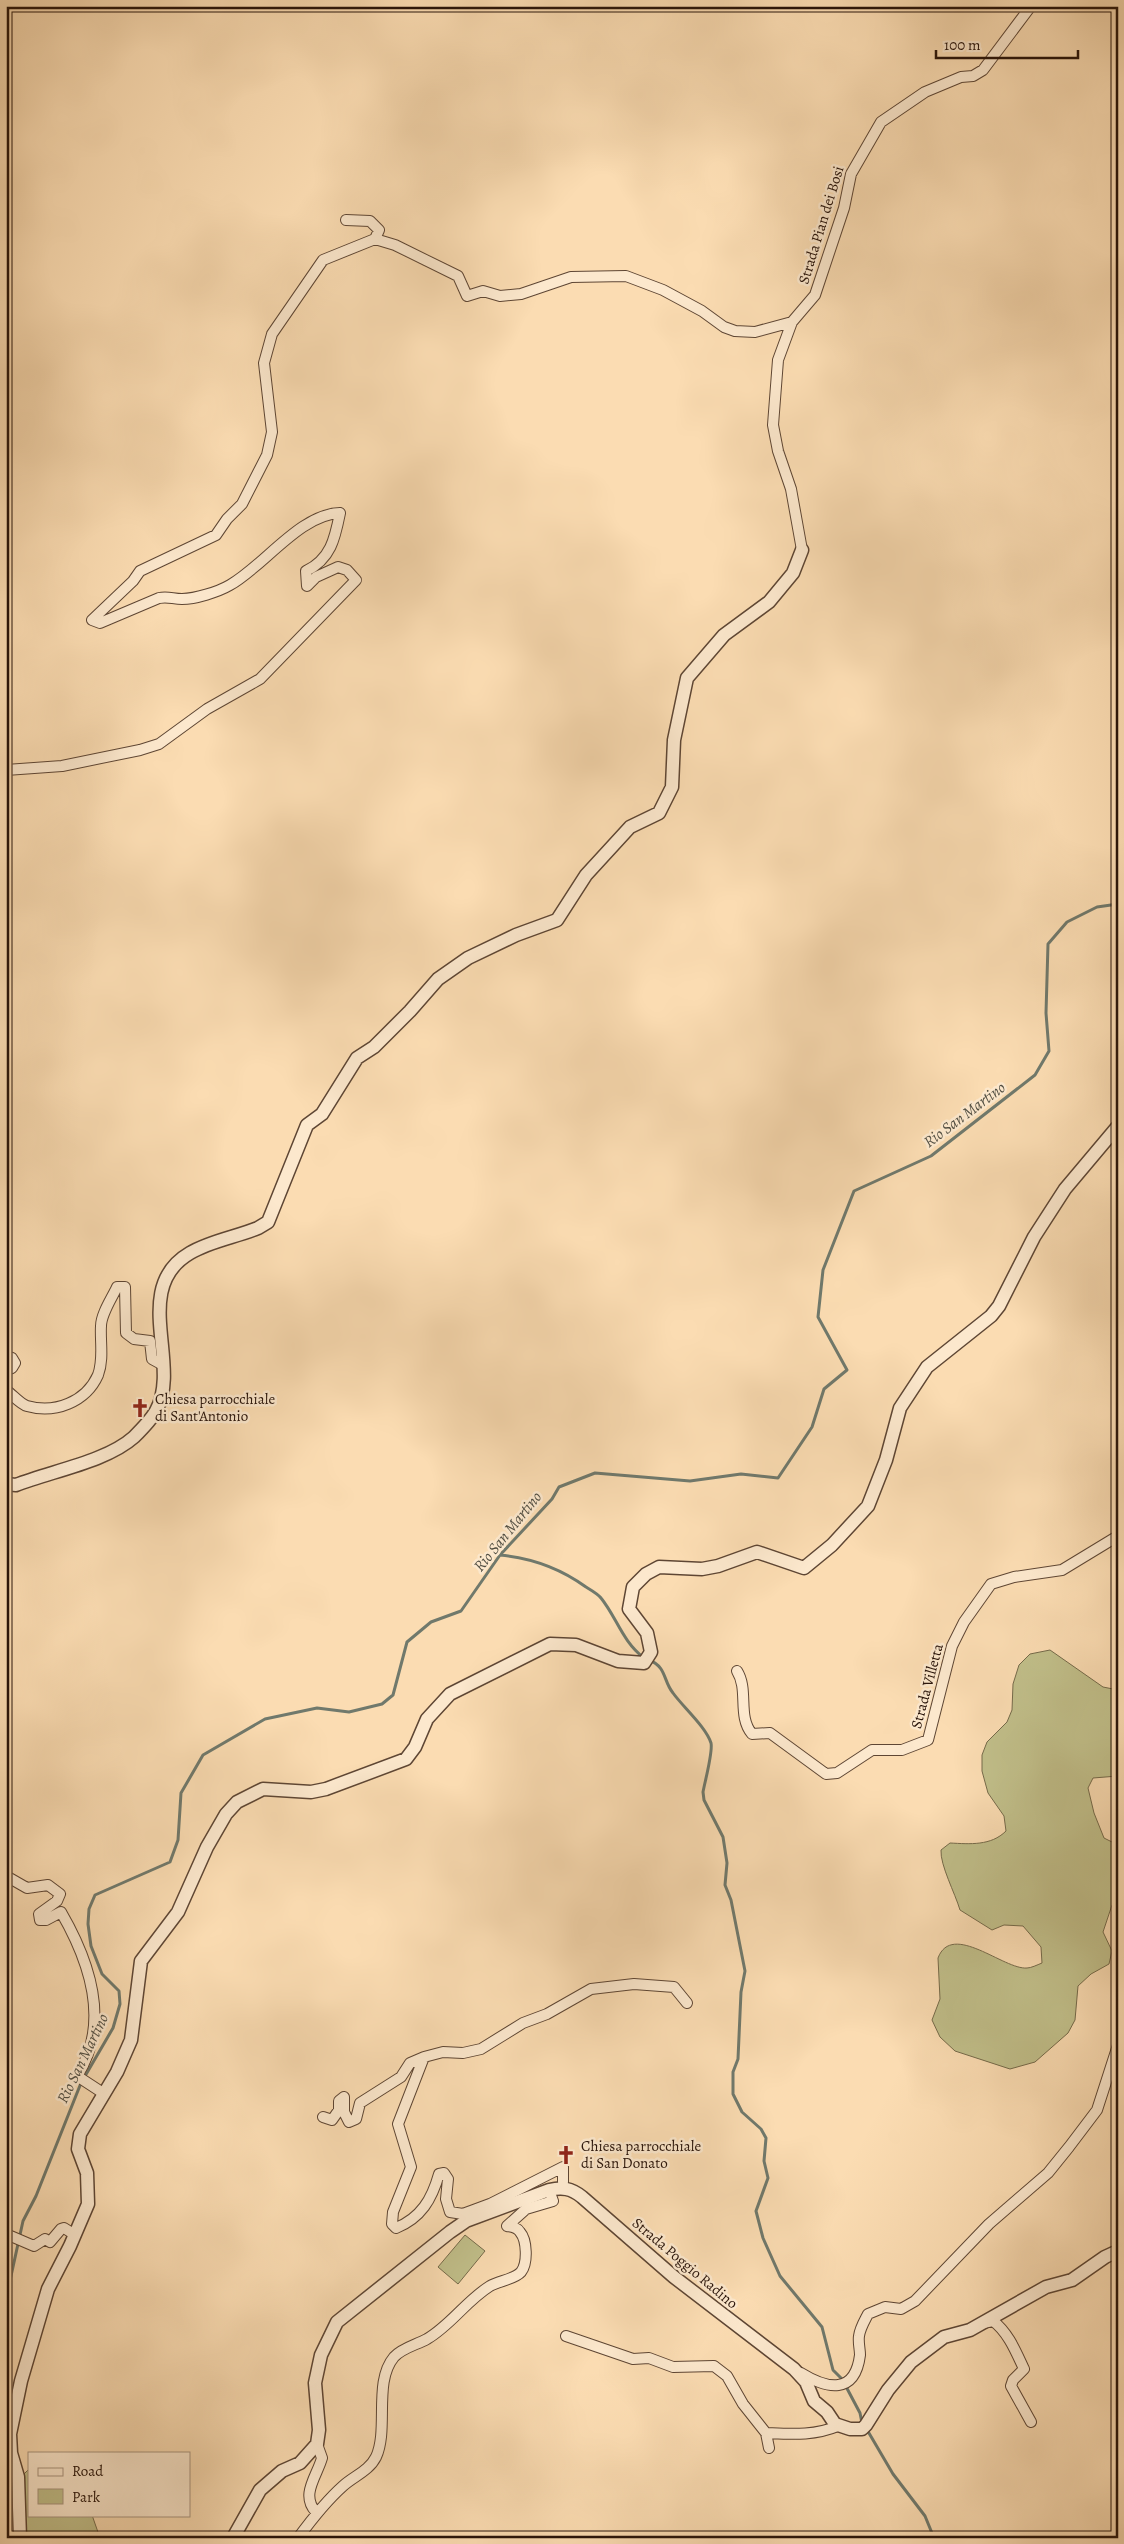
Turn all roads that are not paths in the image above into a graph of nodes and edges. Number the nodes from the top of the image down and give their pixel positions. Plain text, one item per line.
1 (1031, 6) edge
2 (346, 220) dead end
3 (375, 239) junction
4 (792, 322) junction
5 (802, 550) joint
6 (6, 770) edge
7 (1118, 1126) edge
8 (6, 1329) edge
9 (6, 1336) edge
10 (6, 1356) edge
11 (163, 1365) junction
12 (6, 1370) edge
13 (6, 1390) edge
14 (6, 1484) edge
15 (1118, 1536) edge
16 (737, 1671) dead end
17 (6, 1876) edge
18 (687, 2003) dead end
19 (1118, 2045) edge
20 (424, 2057) junction
21 (103, 2093) junction
22 (323, 2117) dead end
23 (563, 2182) dead end
24 (549, 2190) junction
25 (490, 2209) junction
26 (77, 2230) junction
27 (10, 2235) edge
28 (1118, 2251) edge
29 (982, 2323) junction
30 (566, 2336) dead end
31 (794, 2369) junction
32 (1031, 2422) dead end
33 (838, 2426) junction
34 (766, 2433) junction
35 (317, 2444) junction
36 (769, 2448) dead end
37 (316, 2512) junction
38 (20, 2538) edge
39 (233, 2538) edge
40 (298, 2538) edge

1 - 4 street, Strada Pian dei Bosi
2 - 3 street
3 - 4 street
3 - 6 street
4 - 5 street, Strada Pian dei Bosi
5 - 11 street
7 - 21 street
8 - 9 street
10 - 12 street
11 - 13 street
11 - 14 street
15 - 16 street, Strada Villetta
17 - 21 street
18 - 20 street
19 - 31 street, Strada Poggio Radino
20 - 22 street
20 - 25 street
21 - 26 street
23 - 25 street
24 - 25 street, Strada Poggio Radino
24 - 31 street, Strada Poggio Radino
24 - 37 street
25 - 35 street, Strada Poggio Radino
26 - 27 street
26 - 38 street
28 - 29 street
29 - 32 street
29 - 33 street
30 - 34 street
31 - 33 street
33 - 34 street
34 - 36 street
35 - 37 street
35 - 39 street
37 - 40 street

